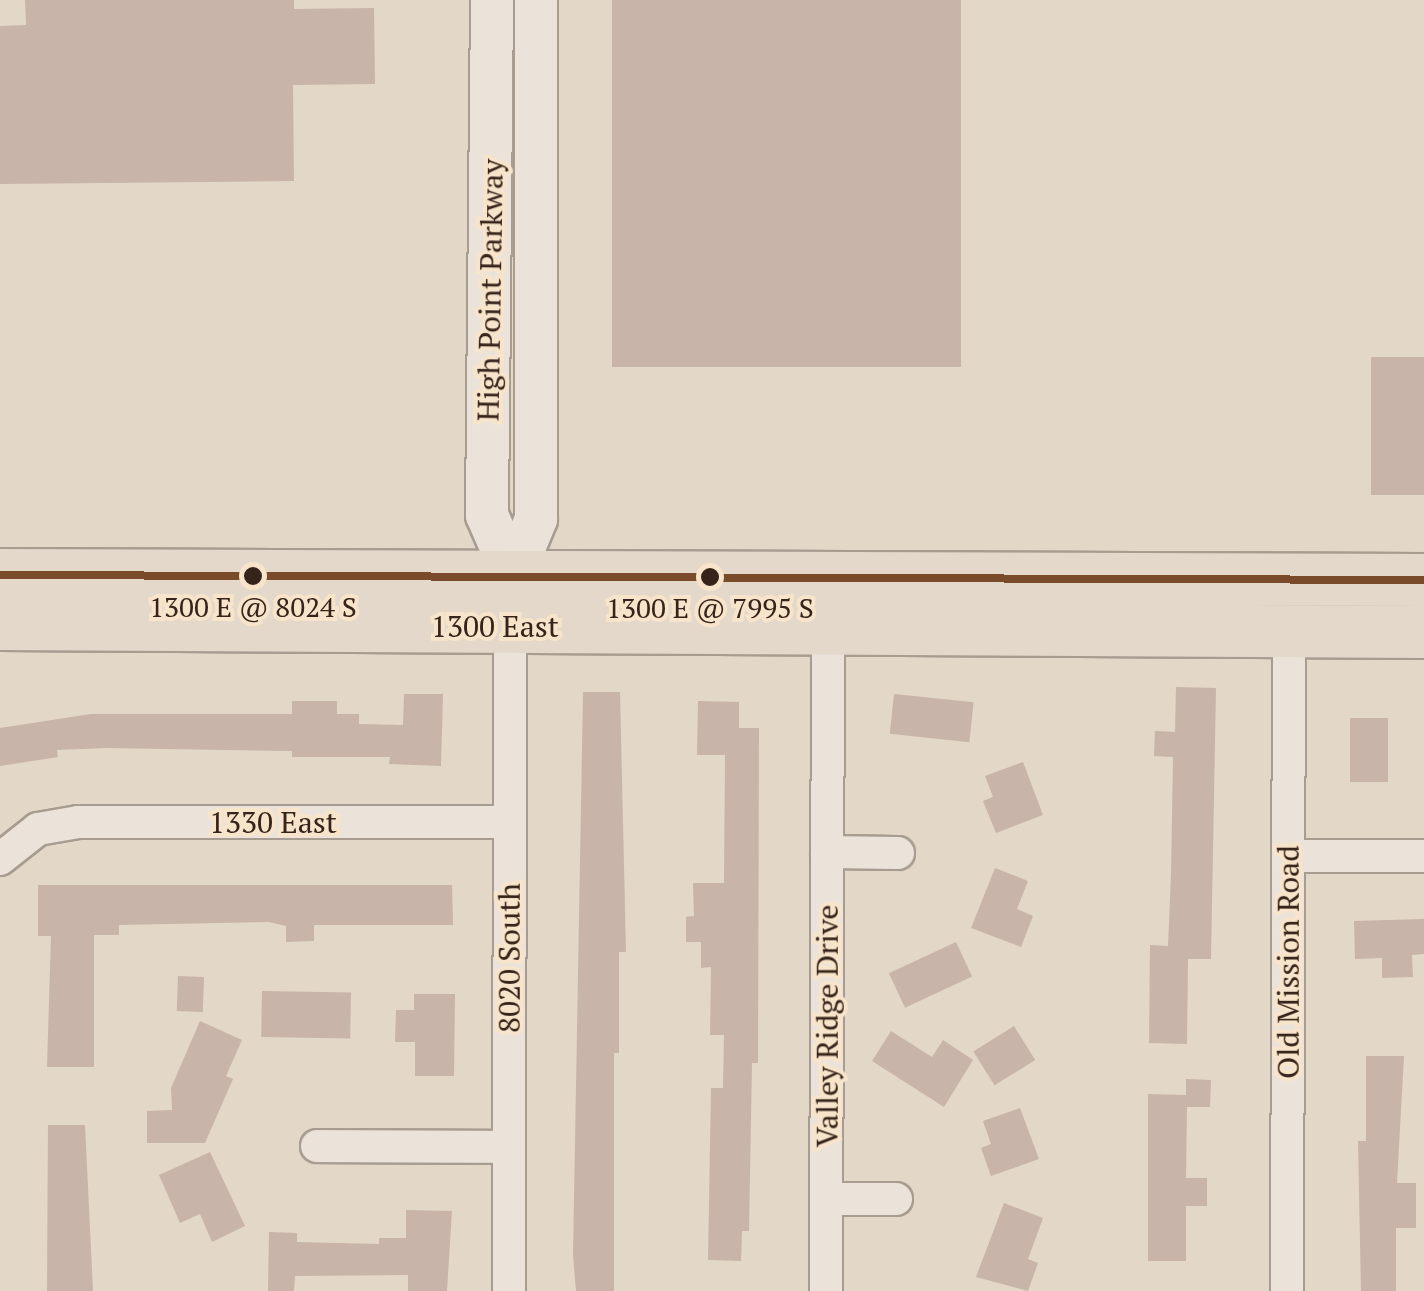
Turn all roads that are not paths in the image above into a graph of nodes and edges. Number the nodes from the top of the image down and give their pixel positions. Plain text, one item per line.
1 (492, 0) edge
2 (536, 0) edge
3 (0, 575) edge
4 (1424, 580) edge
5 (512, 600) junction
6 (0, 624) edge
7 (828, 631) junction
8 (1424, 632) edge
9 (1289, 634) junction
10 (510, 822) junction
11 (827, 852) junction
12 (898, 853) dead end
13 (1288, 856) junction
14 (1424, 856) edge
15 (0, 859) edge
16 (317, 1146) dead end
17 (509, 1146) junction
18 (896, 1198) dead end
19 (826, 1199) junction
20 (508, 1291) edge
21 (826, 1291) edge
22 (1287, 1291) edge

1 - 5 street, High Point Parkway
2 - 5 street, High Point Parkway
3 - 5 main road, 1300 East
4 - 5 main road, 1300 East
5 - 6 main road, 1300 East
5 - 7 main road, 1300 East
5 - 10 street, 8020 South
7 - 9 main road, 1300 East
7 - 11 street, Valley Ridge Drive
8 - 9 main road, 1300 East
9 - 13 street, Old Mission Road
10 - 15 street, 1330 East
10 - 17 street, 8020 South
11 - 12 street
11 - 19 street, Valley Ridge Drive
13 - 14 street
13 - 22 street, Old Mission Road
16 - 17 street
17 - 20 street, 8020 South
18 - 19 street
19 - 21 street, Valley Ridge Drive

